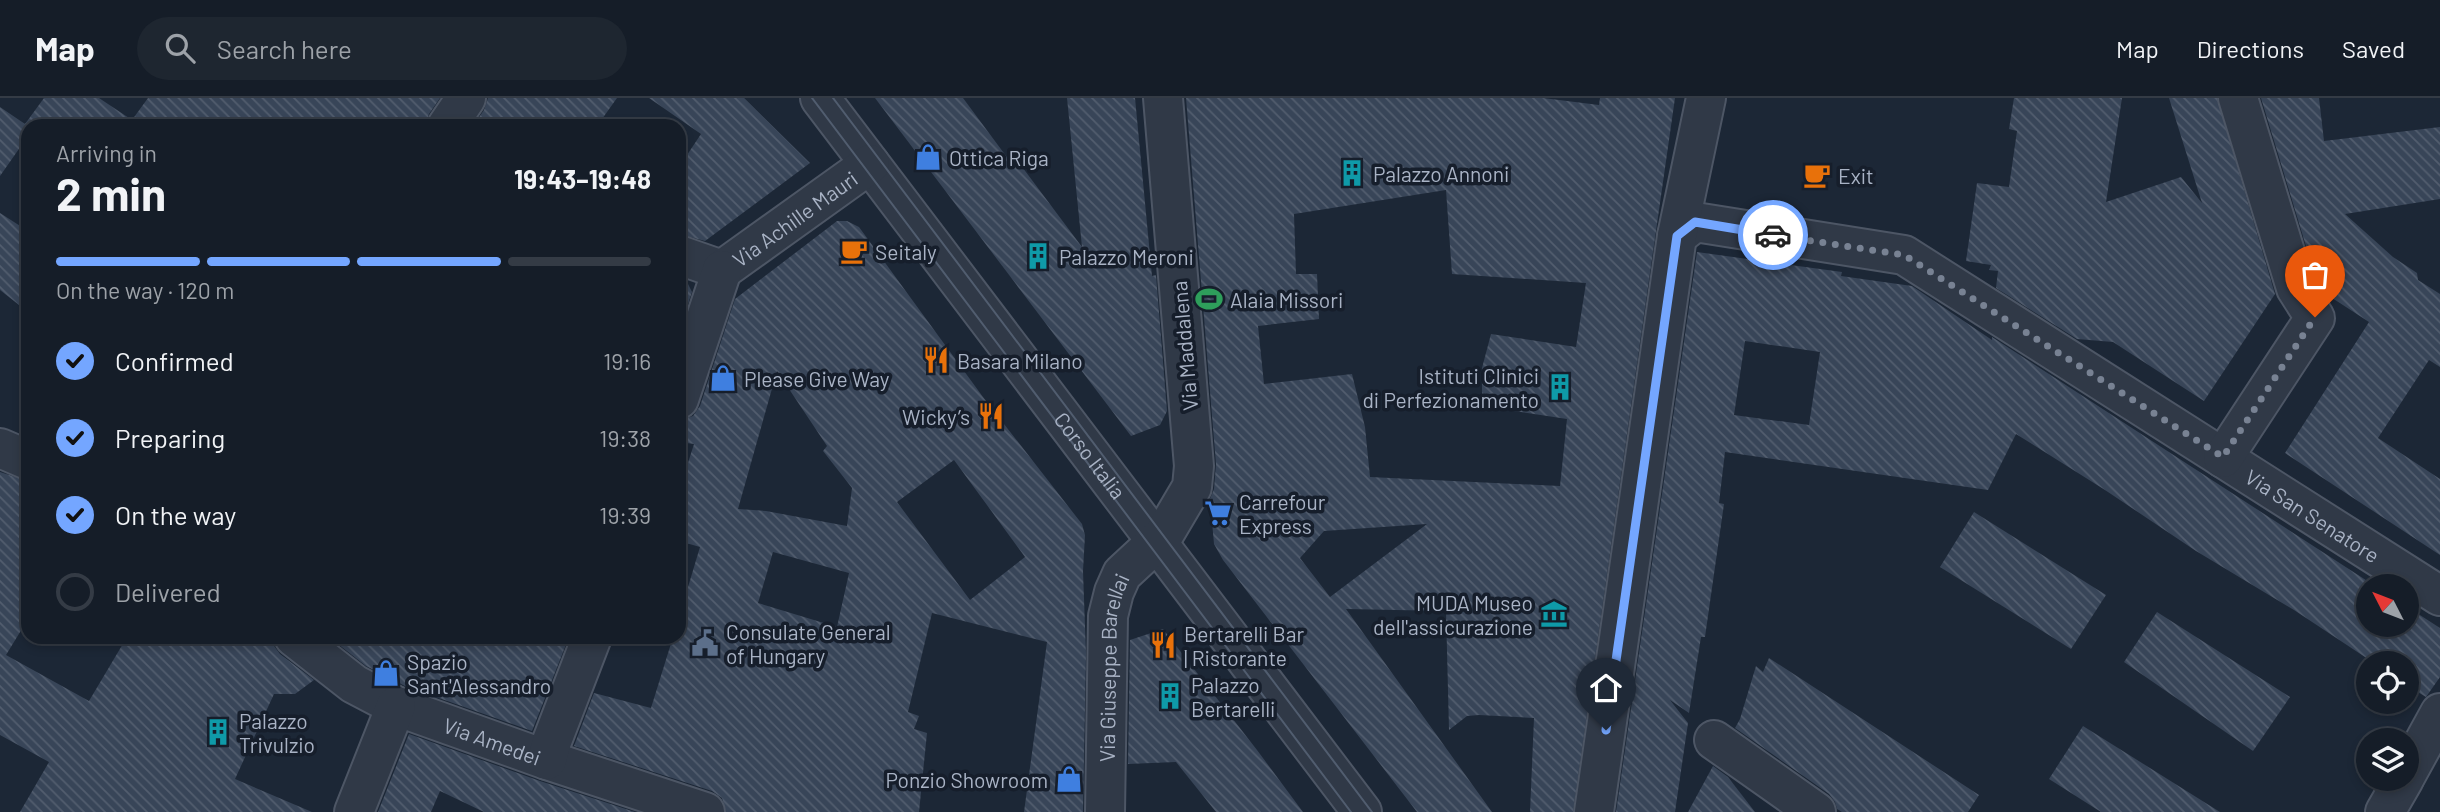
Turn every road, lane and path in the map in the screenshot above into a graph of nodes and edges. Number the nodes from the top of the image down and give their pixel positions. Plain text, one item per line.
1 (820, 98) edge
2 (1163, 98) edge
3 (1706, 98) edge
4 (2238, 98) edge
5 (870, 164) junction
6 (1677, 236) junction
7 (686, 258) edge
8 (722, 271) junction
9 (686, 378) edge
10 (0, 448) edge
11 (21, 457) edge
12 (2223, 457) junction
13 (1157, 540) junction
14 (2440, 596) edge
15 (304, 644) edge
16 (589, 644) edge
17 (396, 706) junction
18 (2440, 713) edge
19 (1714, 740) dead end
20 (2419, 751) edge
21 (547, 760) junction
22 (2397, 791) edge
23 (354, 812) edge
24 (705, 812) edge
25 (1105, 812) edge
26 (1362, 812) edge
27 (1594, 812) edge
28 (1816, 812) edge
29 (2385, 812) edge

1 - 5 street, Corso Italia
2 - 13 street, Via Maddalena
3 - 6 street
4 - 12 street
5 - 8 street, Via Achille Mauri
5 - 13 street, Corso Italia
6 - 12 street, Via San Senatore
6 - 27 street
7 - 8 street, Via Achille Mauri
8 - 9 street
10 - 11 street
12 - 14 street, Via San Senatore
13 - 25 street, Via Giuseppe Barellai
13 - 26 street, Corso Italia
15 - 17 street, Via Amedei
16 - 21 street
17 - 21 street, Via Amedei
17 - 23 street
18 - 20 street
19 - 28 street
21 - 24 street, Via Amedei
22 - 29 street

